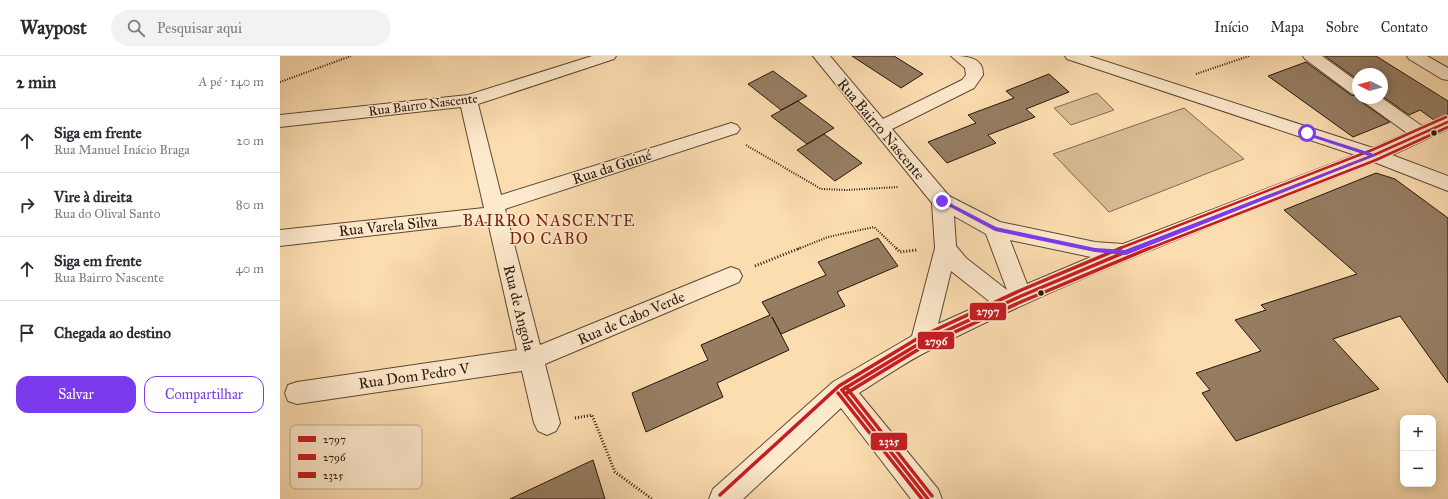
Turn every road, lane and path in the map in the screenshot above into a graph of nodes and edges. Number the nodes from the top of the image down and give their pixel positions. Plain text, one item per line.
1 (351, 56) edge
2 (608, 56) edge
3 (821, 56) edge
4 (959, 56) edge
5 (1073, 56) edge
6 (1249, 56) edge
7 (1311, 56) edge
8 (1415, 56) edge
9 (1448, 75) edge
10 (280, 82) edge
11 (1352, 86) edge
12 (1170, 89) junction
13 (468, 100) junction
14 (1378, 104) edge
15 (280, 121) edge
16 (1448, 122) edge
17 (880, 128) junction
18 (730, 129) joint
19 (1421, 134) junction
20 (1374, 155) junction
21 (924, 180) junction
22 (1448, 184) edge
23 (942, 201) junction
24 (494, 209) junction
25 (995, 229) junction
26 (280, 238) edge
27 (946, 248) junction
28 (1126, 252) junction
29 (731, 276) joint
30 (1014, 299) junction
31 (922, 342) junction
32 (531, 359) junction
33 (842, 390) junction
34 (297, 393) dead end
35 (546, 423) joint
36 (652, 499) edge
37 (723, 499) edge
38 (928, 499) edge

1 - 10 path
2 - 13 street, Rua Bairro Nascente
3 - 17 street, Rua Bairro Nascente
4 - 17 street
5 - 12 street
6 - 12 path
7 - 11 street
8 - 9 street
12 - 20 street
13 - 15 street, Rua Bairro Nascente
13 - 24 street, Rua de Angola
14 - 19 street
16 - 19 street
17 - 21 street, Rua Bairro Nascente
18 - 21 path
18 - 24 street, Rua da Guiné
19 - 20 street
20 - 22 street
20 - 28 street
21 - 23 street, Rua Bairro Nascente
23 - 25 street, Rua Bairro Nascente
23 - 27 street
24 - 26 street, Rua Varela Silva
24 - 32 street, Rua de Angola
25 - 28 street, Rua Bairro Nascente
25 - 30 street
27 - 29 path
27 - 30 street
27 - 31 street
28 - 30 street
29 - 32 street, Rua de Cabo Verde
30 - 31 street
31 - 33 street
32 - 34 street, Rua Dom Pedro V
32 - 35 street, Rua de Angola
33 - 37 street
33 - 38 street
35 - 36 path

